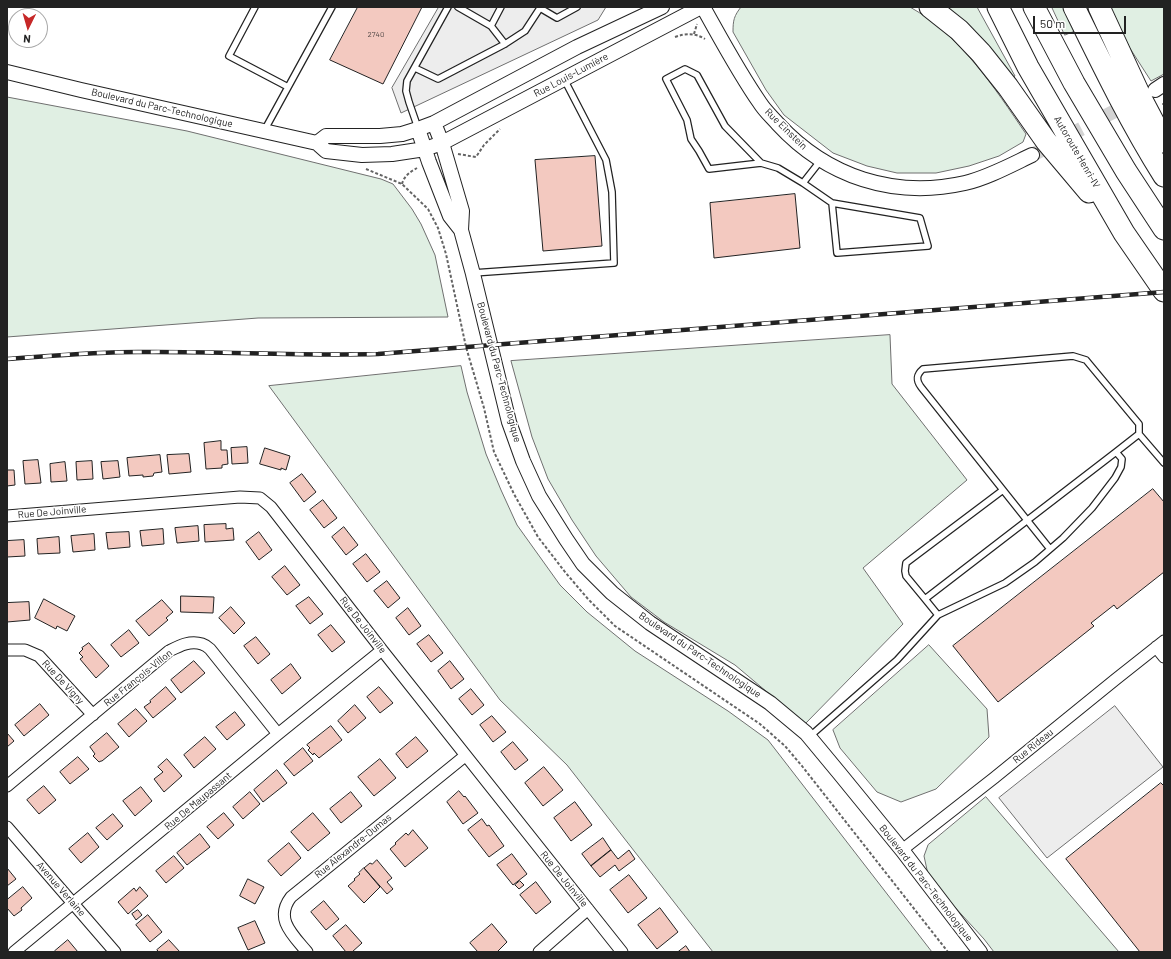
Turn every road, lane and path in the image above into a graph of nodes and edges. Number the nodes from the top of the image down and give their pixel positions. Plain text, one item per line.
1 (255, 7) edge
2 (332, 7) edge
3 (448, 7) edge
4 (458, 7) edge
5 (501, 7) edge
6 (577, 7) edge
7 (662, 7) edge
8 (702, 7) edge
9 (930, 7) edge
10 (998, 7) edge
11 (1034, 7) edge
12 (1074, 7) edge
13 (1099, 7) edge
14 (491, 26) junction
15 (673, 37) dead end
16 (707, 40) dead end
17 (505, 44) junction
18 (415, 68) junction
19 (7, 72) edge
20 (564, 79) junction
21 (288, 87) junction
22 (434, 123) junction
23 (502, 127) dead end
24 (418, 129) junction
25 (264, 131) junction
26 (1164, 142) edge
27 (317, 143) junction
28 (442, 143) junction
29 (424, 149) junction
30 (1032, 155) tunnel mouth
31 (476, 157) dead end
32 (822, 160) junction
33 (761, 163) junction
34 (1164, 176) edge
35 (402, 184) dead end
36 (803, 184) junction
37 (832, 203) junction
38 (1164, 229) edge
39 (461, 230) junction
40 (1124, 234) junction
41 (473, 274) junction
42 (1164, 291) edge
43 (1139, 434) junction
44 (1116, 452) junction
45 (1164, 463) edge
46 (1003, 490) junction
47 (7, 516) edge
48 (1027, 521) junction
49 (1050, 549) junction
50 (925, 599) junction
51 (938, 615) junction
52 (1160, 644) edge
53 (7, 650) edge
54 (382, 650) junction
55 (1164, 657) edge
56 (93, 715) junction
57 (278, 734) junction
58 (809, 738) junction
59 (465, 756) junction
60 (7, 786) edge
61 (7, 827) edge
62 (902, 850) junction
63 (73, 904) junction
64 (588, 910) junction
65 (14, 952) edge
66 (115, 952) edge
67 (307, 952) edge
68 (539, 952) edge
69 (622, 952) edge
70 (948, 952) edge
71 (980, 952) edge

1 - 21 lane
2 - 21 lane
3 - 18 lane
4 - 14 lane
5 - 14 lane
6 - 17 lane
7 - 22 street, Rue Louis-Lumière
8 - 20 street, Rue Louis-Lumière
8 - 32 street, Rue Einstein
9 - 40 highway
10 - 40 highway, Autoroute Henri-IV
11 - 38 highway
12 - 34 highway
13 - 26 highway
14 - 17 lane
15 - 16 path
17 - 18 lane
18 - 24 lane
19 - 25 street, Boulevard du Parc-Technologique
20 - 28 street, Rue Louis-Lumière
20 - 41 lane
21 - 25 lane
22 - 24 street
22 - 28 street, Boulevard du Parc-Technologique
23 - 31 path
24 - 27 street
24 - 29 street, Boulevard du Parc-Technologique
25 - 27 street, Boulevard du Parc-Technologique
27 - 29 street, Boulevard du Parc-Technologique
28 - 29 street, Boulevard du Parc-Technologique
28 - 39 street, Boulevard du Parc-Technologique
29 - 39 street, Boulevard du Parc-Technologique
30 - 32 street, Rue Einstein
32 - 36 lane
33 - 33 lane
33 - 36 lane
35 - 70 path
36 - 37 lane
37 - 37 lane
39 - 41 street, Boulevard du Parc-Technologique
40 - 42 highway, Autoroute Henri-IV
41 - 58 street, Boulevard du Parc-Technologique
43 - 44 lane
43 - 45 lane
43 - 46 lane
44 - 48 lane
44 - 49 lane
46 - 48 lane
46 - 50 lane
47 - 54 street, Rue De Joinville
48 - 49 lane
48 - 50 lane
49 - 51 lane
50 - 51 lane
51 - 58 lane
52 - 55 street
52 - 62 street, Rue Rideau
53 - 56 street, Rue De Vigny
54 - 57 street, Rue De Maupassant
54 - 59 street, Rue De Joinville
56 - 57 street, Rue François-Villon
56 - 60 street, Rue François-Villon
57 - 63 street, Rue De Maupassant
58 - 62 street, Boulevard du Parc-Technologique
59 - 64 street, Rue De Joinville
59 - 67 street, Rue Alexandre-Dumas
61 - 63 street, Avenue Verlaine
62 - 71 street, Boulevard du Parc-Technologique
63 - 65 street, Rue De Maupassant
63 - 66 street, Avenue Verlaine
64 - 68 street
64 - 69 street, Rue De Joinville

